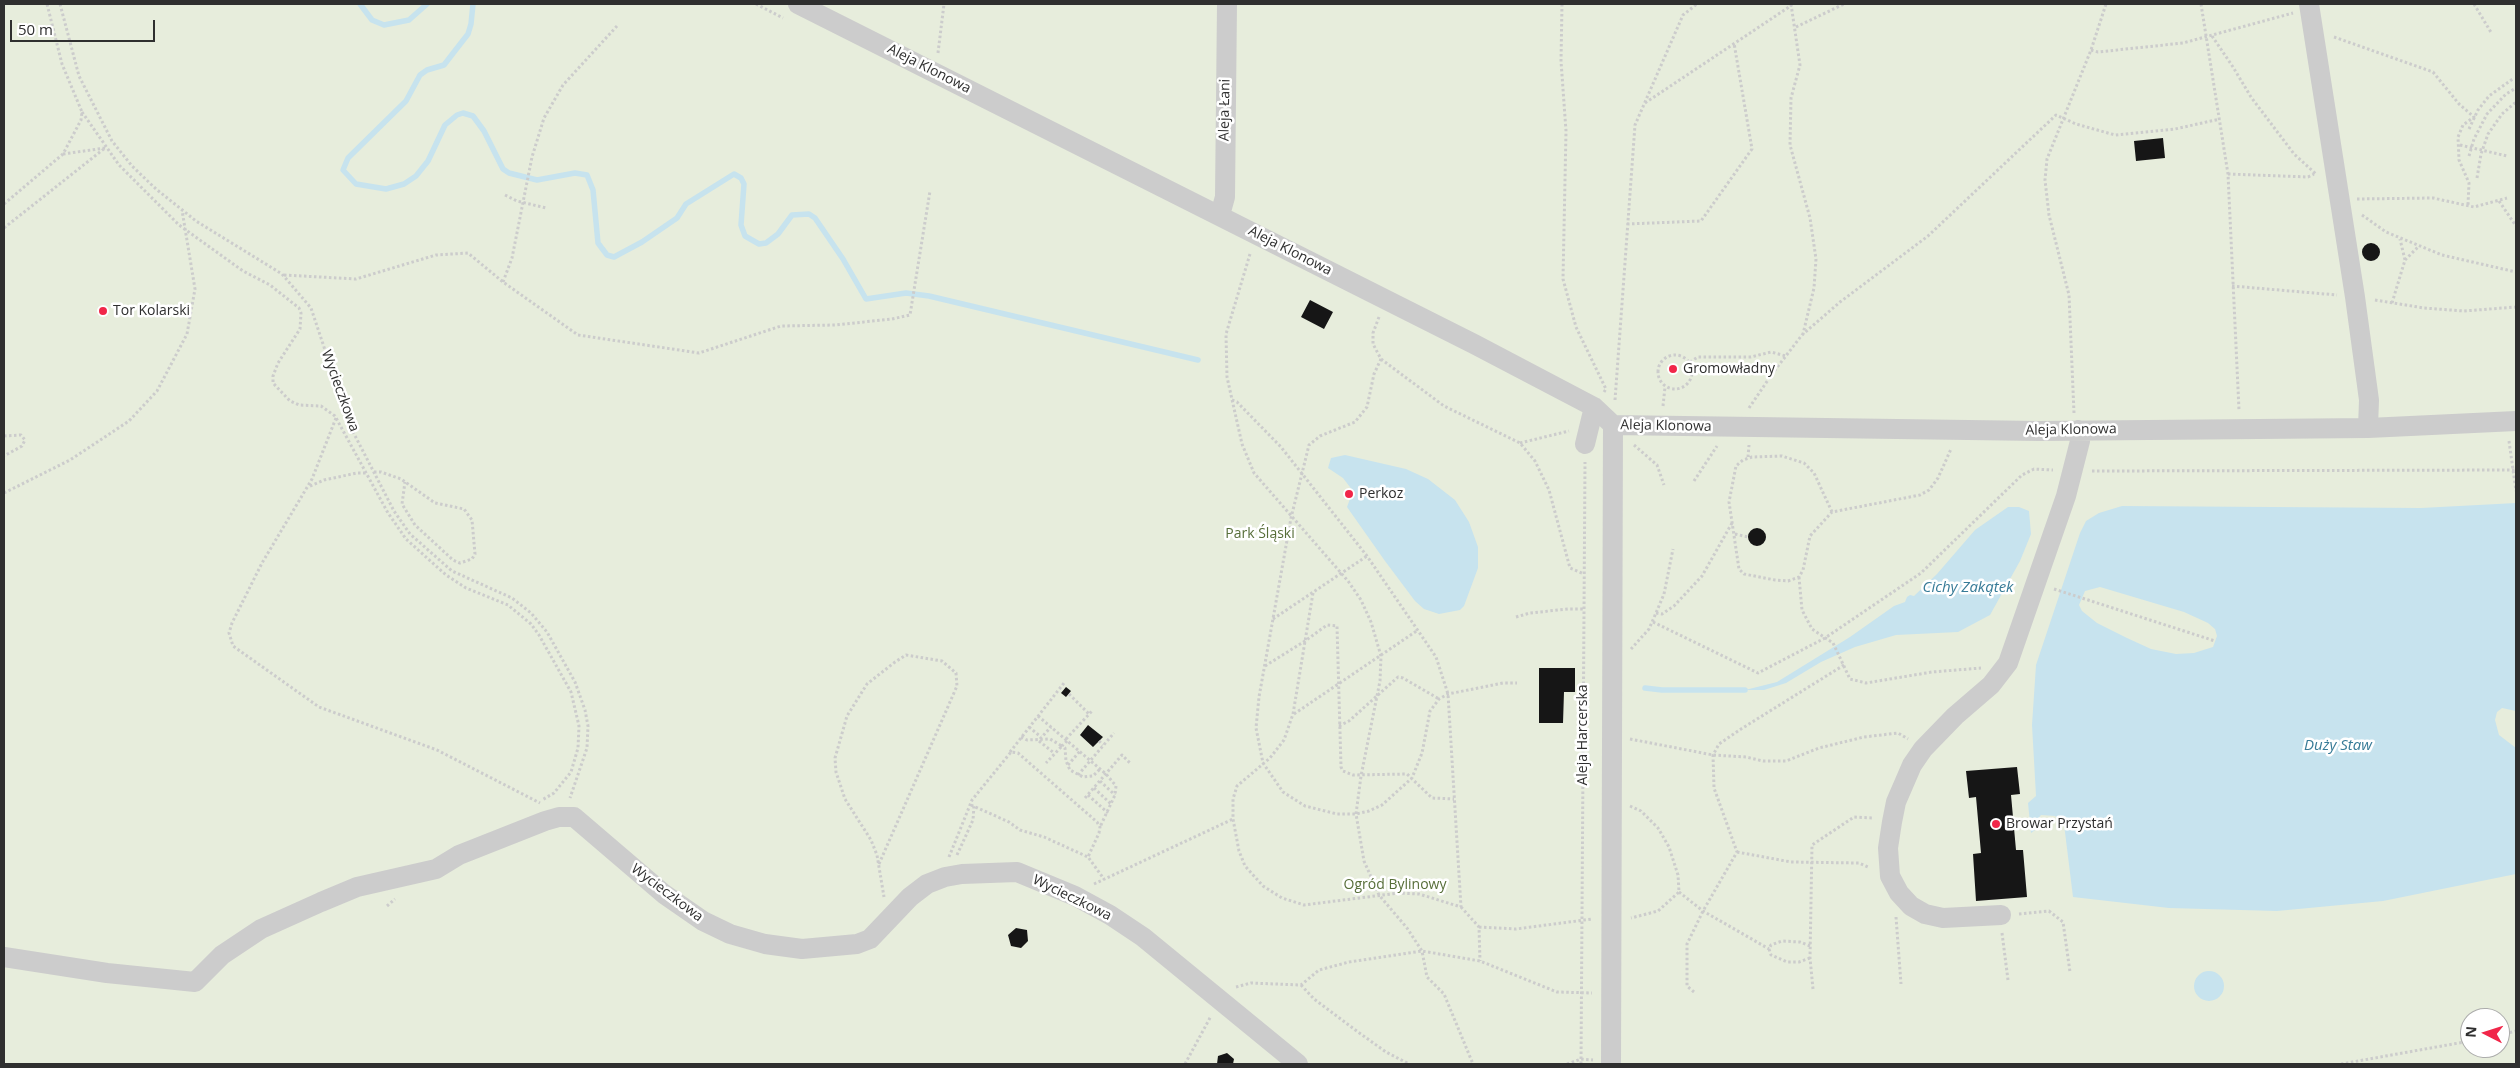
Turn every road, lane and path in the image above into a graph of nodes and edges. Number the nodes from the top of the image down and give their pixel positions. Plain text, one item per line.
1 (47, 4) edge
2 (60, 4) edge
3 (798, 4) edge
4 (944, 4) edge
5 (1228, 4) edge
6 (1562, 4) edge
7 (1697, 4) edge
8 (1791, 4) edge
9 (1844, 4) edge
10 (2106, 4) edge
11 (2201, 4) edge
12 (2474, 4) edge
13 (2310, 6) edge
14 (617, 26) dead end
15 (1796, 27) junction
16 (2314, 32) junction
17 (2492, 34) dead end
18 (2212, 36) junction
19 (2206, 38) junction
20 (1734, 43) junction
21 (2091, 50) junction
22 (930, 70) junction
23 (2514, 78) dead end
24 (2516, 88) edge
25 (2516, 102) edge
26 (1644, 103) junction
27 (82, 112) junction
28 (2474, 117) junction
29 (2062, 118) junction
30 (2220, 119) junction
31 (2469, 128) dead end
32 (2460, 145) junction
33 (2471, 146) junction
34 (105, 148) junction
35 (2482, 149) junction
36 (63, 154) junction
37 (2469, 156) dead end
38 (2507, 156) dead end
39 (2228, 174) junction
40 (2314, 174) junction
41 (2477, 178) dead end
42 (930, 191) dead end
43 (2339, 191) junction
44 (504, 195) dead end
45 (2507, 198) dead end
46 (523, 201) junction
47 (2499, 201) junction
48 (4, 204) edge
49 (2468, 206) junction
50 (546, 208) dead end
51 (182, 210) junction
52 (2360, 213) dead end
53 (1220, 215) junction
54 (1627, 224) junction
55 (2516, 226) edge
56 (4, 228) edge
57 (186, 232) junction
58 (1258, 234) junction
59 (2400, 238) junction
60 (2419, 246) junction
61 (2405, 260) junction
62 (2516, 272) edge
63 (283, 275) junction
64 (503, 282) junction
65 (2392, 303) dead end
66 (1380, 317) dead end
67 (1802, 335) junction
68 (1786, 356) junction
69 (1381, 359) junction
70 (1690, 362) junction
71 (1665, 387) junction
72 (1232, 400) junction
73 (1664, 403) dead end
74 (1592, 415) junction
75 (336, 418) junction
76 (2516, 421) edge
77 (1613, 425) junction
78 (1733, 428) junction
79 (2240, 428) junction
80 (2368, 428) junction
81 (2078, 430) junction
82 (4, 436) edge
83 (1954, 442) dead end
84 (1520, 443) junction
85 (1585, 444) joint
86 (2510, 444) dead end
87 (1749, 449) dead end
88 (4, 456) edge
89 (1748, 457) junction
90 (2514, 470) edge
91 (2074, 471) junction
92 (374, 472) junction
93 (1302, 473) junction
94 (367, 474) junction
95 (1694, 481) dead end
96 (405, 482) junction
97 (1664, 485) dead end
98 (306, 490) junction
99 (2516, 491) edge
100 (4, 493) edge
101 (1832, 512) junction
102 (1291, 518) junction
103 (1732, 523) junction
104 (1735, 534) junction
105 (1748, 537) dead end
106 (1673, 549) dead end
107 (1368, 556) junction
108 (1341, 574) junction
109 (1584, 574) junction
110 (1799, 577) junction
111 (2062, 592) dead end
112 (1313, 593) junction
113 (1583, 609) junction
114 (1656, 613) junction
115 (1516, 617) dead end
116 (1273, 619) junction
117 (1653, 622) junction
118 (1418, 630) junction
119 (1825, 638) junction
120 (1305, 641) junction
121 (2215, 641) dead end
122 (1381, 656) junction
123 (2008, 662) junction
124 (1844, 665) junction
125 (1264, 666) junction
126 (1612, 670) junction
127 (1583, 681) junction
128 (1588, 681) dead end
129 (1064, 683) dead end
130 (1517, 683) dead end
131 (1339, 684) junction
132 (1069, 694) dead end
133 (1448, 694) junction
134 (1377, 697) junction
135 (1439, 700) junction
136 (1293, 714) junction
137 (1038, 716) junction
138 (1080, 725) junction
139 (1051, 726) junction
140 (1339, 726) junction
141 (1029, 728) junction
142 (1084, 729) dead end
143 (1114, 733) dead end
144 (1612, 736) junction
145 (1021, 737) junction
146 (1040, 739) junction
147 (1066, 740) junction
148 (1099, 741) dead end
149 (1103, 745) junction
150 (1062, 746) junction
151 (1924, 749) junction
152 (1080, 751) junction
153 (1054, 753) junction
154 (1008, 754) junction
155 (1713, 755) junction
156 (1090, 760) junction
157 (1046, 763) dead end
158 (1263, 763) junction
159 (1131, 764) dead end
160 (1067, 766) junction
161 (1100, 769) junction
162 (1106, 774) junction
163 (1078, 775) junction
164 (1361, 776) junction
165 (1412, 778) junction
166 (1100, 781) junction
167 (573, 787) dead end
168 (1094, 788) junction
169 (1115, 795) junction
170 (1454, 799) junction
171 (538, 802) junction
172 (1111, 804) junction
173 (1612, 805) junction
174 (972, 806) junction
175 (569, 810) junction
176 (1108, 813) junction
177 (1356, 814) junction
178 (1878, 818) dead end
179 (1233, 819) junction
180 (1100, 827) junction
181 (1737, 852) junction
182 (1088, 857) junction
183 (1812, 862) junction
184 (879, 864) junction
185 (1892, 879) junction
186 (1679, 892) junction
187 (1379, 895) junction
188 (884, 901) dead end
189 (1461, 907) junction
190 (1703, 911) junction
191 (2026, 913) dead end
192 (2001, 915) dead end
193 (1581, 919) junction
194 (1612, 919) junction
195 (1479, 927) junction
196 (2002, 938) dead end
197 (1810, 946) junction
198 (1769, 949) junction
199 (1422, 951) junction
200 (4, 957) edge
201 (1810, 958) junction
202 (1480, 961) junction
203 (2070, 972) dead end
204 (2008, 980) dead end
205 (1901, 984) dead end
206 (1301, 985) junction
207 (1813, 989) dead end
208 (1694, 992) dead end
209 (1581, 993) junction
210 (1591, 993) dead end
211 (1220, 999) junction
212 (2460, 1043) edge
213 (1581, 1060) junction
214 (1591, 1060) dead end
215 (1185, 1064) edge
216 (1298, 1064) edge
217 (1409, 1064) edge
218 (1473, 1064) edge
219 (1567, 1064) edge
220 (1581, 1064) edge
221 (1611, 1064) edge
222 (2341, 1064) edge

1 - 27 path
2 - 51 path, Wycieczkowa
3 - 22 street, Aleja Klonowa
4 - 22 path
5 - 53 street, Aleja Łani
6 - 74 path
7 - 26 path
8 - 15 path
8 - 20 path
9 - 15 path
10 - 21 path
11 - 19 path
12 - 17 path
13 - 16 street
13 - 18 path
14 - 46 path
15 - 67 path
16 - 28 path
16 - 43 street
18 - 19 path
18 - 40 path
19 - 21 path
19 - 30 path
20 - 26 path
20 - 54 path
21 - 29 path
22 - 53 street, Aleja Klonowa
23 - 28 path
24 - 33 path
25 - 35 path
26 - 54 path
27 - 34 path
27 - 36 path
28 - 31 path
28 - 32 path
29 - 30 path
29 - 67 path
29 - 81 path
30 - 39 path
32 - 33 path
32 - 49 path
33 - 35 path
33 - 37 path
34 - 36 path
34 - 56 path
34 - 57 path
35 - 38 path
35 - 41 path
36 - 48 path
39 - 40 path
39 - 79 path
40 - 43 path
42 - 64 path
43 - 49 path
43 - 80 street
44 - 46 path
45 - 47 path
46 - 50 path
46 - 64 path
47 - 49 path
47 - 55 path
51 - 57 path
51 - 63 path, Wycieczkowa
52 - 59 path
53 - 58 street, Aleja Klonowa
54 - 77 path
57 - 75 path
57 - 100 path
58 - 72 path
58 - 74 street, Aleja Klonowa
59 - 60 path
59 - 61 path
60 - 61 path
60 - 62 path
61 - 65 path
63 - 64 path
63 - 92 path, Wycieczkowa
66 - 69 path
67 - 68 path
68 - 70 path
68 - 78 path
69 - 84 path
69 - 93 path
70 - 71 path
70 - 71 path
71 - 73 path
72 - 93 path
72 - 102 path
74 - 77 street, Aleja Klonowa
74 - 84 path
74 - 85 street
75 - 94 path
75 - 98 path
76 - 80 street, Aleja Klonowa
77 - 78 street, Aleja Klonowa
77 - 97 path
77 - 126 street
78 - 81 street, Aleja Klonowa
78 - 95 path
79 - 80 street, Aleja Klonowa
79 - 81 street, Aleja Klonowa
81 - 91 street
82 - 88 path
83 - 101 path
84 - 109 path
85 - 109 path, Aleja Harcerska
86 - 90 path
87 - 89 path
89 - 101 path
89 - 103 path
90 - 91 path
90 - 99 path
91 - 119 path
91 - 123 street
92 - 96 path
92 - 167 path, Wycieczkowa
93 - 102 path
93 - 107 path
94 - 98 path
94 - 171 path
96 - 96 path
98 - 171 path
101 - 110 path
102 - 108 path
102 - 116 path
103 - 104 path
103 - 114 path
104 - 105 path
104 - 110 path
106 - 114 path
107 - 108 path
107 - 118 path
108 - 112 path
108 - 122 path
109 - 113 path, Aleja Harcerska
110 - 119 path
111 - 121 path
112 - 116 path
112 - 120 path
113 - 115 path
113 - 127 path, Aleja Harcerska
114 - 117 path
116 - 125 path
117 - 119 path
117 - 126 path
118 - 122 path
118 - 133 path
119 - 124 path
120 - 125 path
120 - 131 path
120 - 136 path
122 - 131 path
122 - 134 path
123 - 124 path
123 - 151 street
124 - 155 path
125 - 158 path
126 - 144 street
127 - 128 path
127 - 193 path, Aleja Harcerska
129 - 137 path
130 - 133 path
131 - 136 path
131 - 140 path
132 - 138 path
133 - 135 path
133 - 170 path
134 - 135 path
134 - 140 path
134 - 164 path
135 - 165 path
136 - 158 path
137 - 139 path
137 - 141 path
138 - 142 path
138 - 147 path
139 - 146 path
139 - 147 path
140 - 164 path
141 - 145 path
141 - 146 path
143 - 149 path
144 - 155 path
144 - 173 street
145 - 146 path
145 - 154 path
146 - 150 path
146 - 153 path
147 - 150 path
147 - 152 path
148 - 149 path
149 - 156 path
150 - 153 path
150 - 160 path
151 - 155 path
151 - 185 street
152 - 156 path
152 - 160 path
153 - 157 path
154 - 174 path
154 - 180 path
155 - 181 path
156 - 161 path
156 - 163 path
158 - 177 path
158 - 179 path
159 - 162 path
160 - 163 path
161 - 162 path
161 - 163 path
162 - 166 path
162 - 169 path
164 - 165 path
164 - 177 path
165 - 170 path
165 - 177 path
166 - 168 path
166 - 169 path
168 - 172 path
168 - 176 path
169 - 172 path
170 - 189 path
171 - 175 path
172 - 176 path
173 - 186 path
173 - 194 street
174 - 174 path
174 - 182 path
175 - 200 street
175 - 211 street, Wycieczkowa
176 - 180 path
177 - 187 path
178 - 183 path
179 - 182 path
179 - 187 path
180 - 182 path
181 - 183 path
181 - 190 path
183 - 185 path
183 - 197 path
184 - 184 path
184 - 188 path
185 - 192 street
185 - 205 path
186 - 190 path
186 - 194 path
187 - 189 path
187 - 199 path
189 - 195 path
190 - 198 path
190 - 208 path
191 - 203 path
193 - 194 path
193 - 195 path
193 - 209 path, Aleja Harcerska
194 - 221 street
195 - 202 path
196 - 204 path
197 - 198 path
197 - 201 path
198 - 201 path
199 - 202 path
199 - 206 path
199 - 218 path
201 - 207 path
202 - 209 path
206 - 211 path
206 - 217 path
209 - 210 path
209 - 213 path, Aleja Harcerska
211 - 215 path
211 - 216 street, Wycieczkowa
212 - 222 path
213 - 214 path
213 - 219 path
213 - 220 path, Aleja Harcerska

